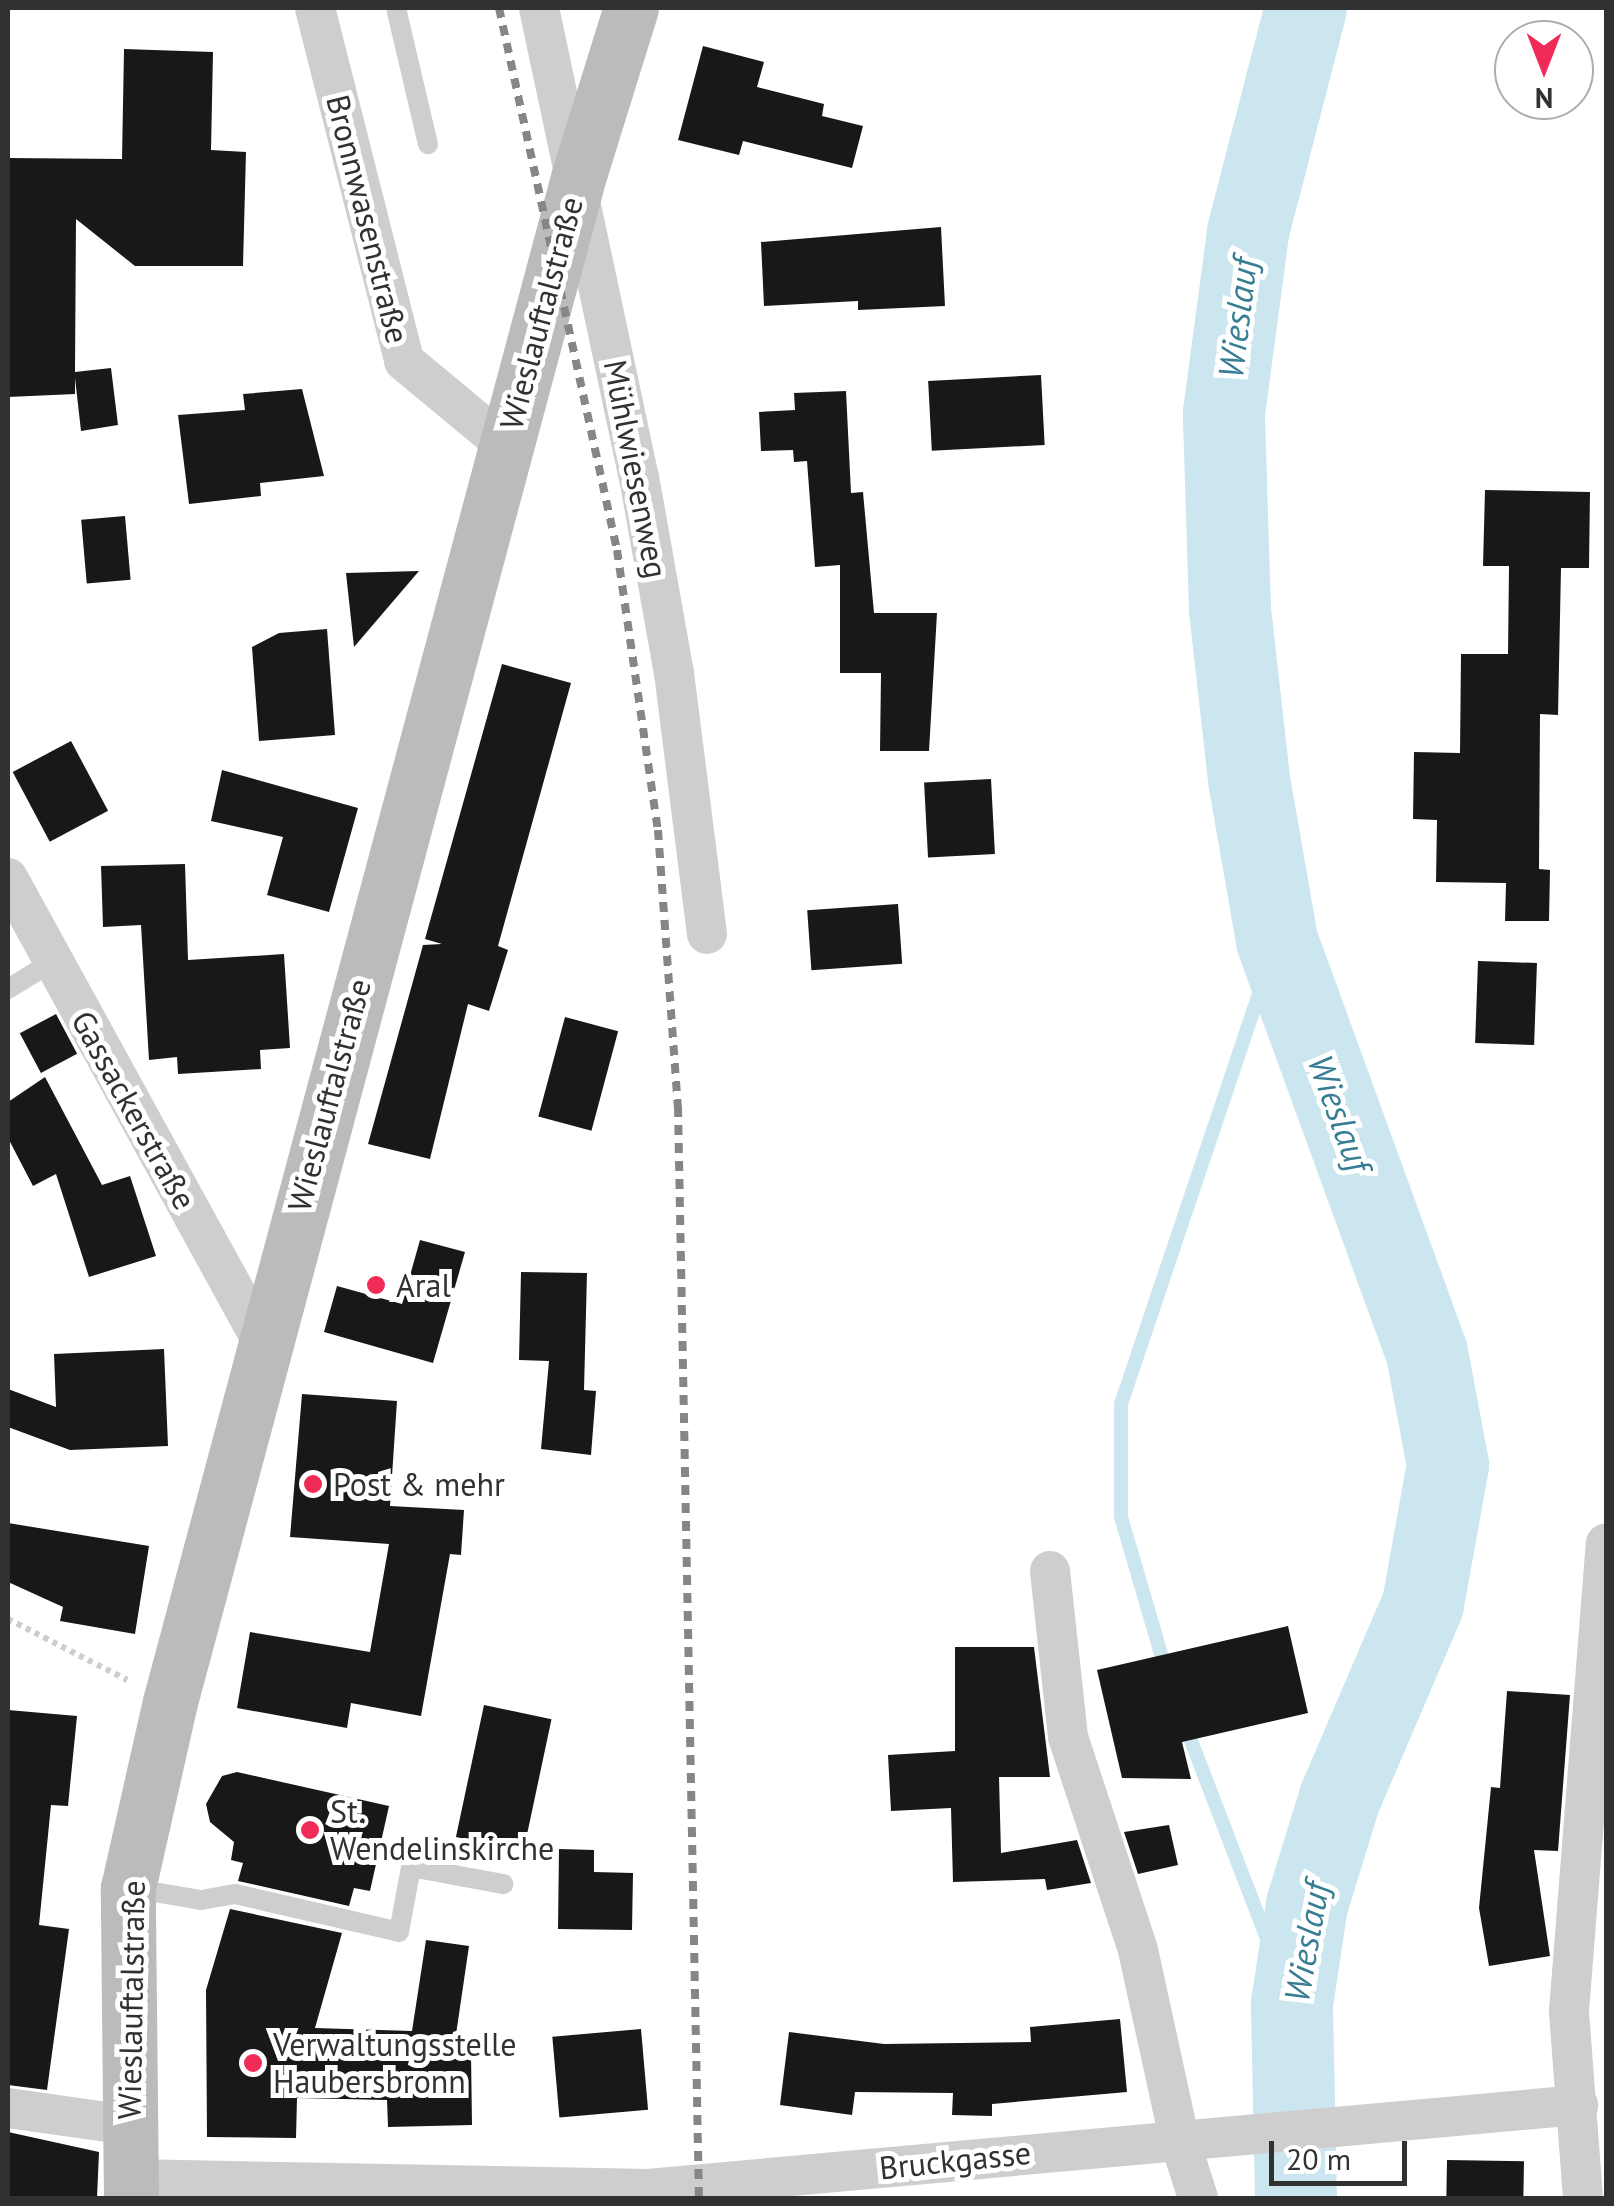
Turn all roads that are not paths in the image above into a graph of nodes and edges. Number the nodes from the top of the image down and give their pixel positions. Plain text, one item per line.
1 (314, 8) edge
2 (396, 8) edge
3 (540, 8) edge
4 (631, 8) edge
5 (428, 144) dead end
6 (578, 178) junction
7 (505, 444) junction
8 (8, 878) edge
9 (707, 934) dead end
10 (52, 962) junction
11 (8, 989) edge
12 (262, 1341) junction
13 (1606, 1544) edge
14 (1050, 1572) dead end
15 (1606, 1587) edge
16 (503, 1884) dead end
17 (128, 1888) junction
18 (1588, 2008) edge
19 (1578, 2105) junction
20 (8, 2108) edge
21 (128, 2124) junction
22 (1197, 2137) junction
23 (1595, 2160) edge
24 (131, 2189) edge
25 (648, 2194) edge
26 (1198, 2198) edge
27 (1584, 2198) edge

1 - 7 street, Bronnwasenstraße
2 - 5 lane
3 - 6 street, Mühlwiesenweg
4 - 6 street, Wieslauftalstraße
6 - 7 street, Wieslauftalstraße
6 - 9 street, Mühlwiesenweg
7 - 12 street, Wieslauftalstraße
8 - 10 street, Gassackerstraße
10 - 11 lane
10 - 12 street, Gassackerstraße
12 - 17 street, Wieslauftalstraße
13 - 15 street
14 - 22 street
15 - 18 street
16 - 17 lane
17 - 21 street, Wieslauftalstraße
18 - 19 street
19 - 22 street, Bruckgasse
19 - 23 street
20 - 21 street
21 - 24 street, Wieslauftalstraße
22 - 25 street, Bruckgasse
22 - 26 street
23 - 27 street
24 - 25 street, Bruckgasse

